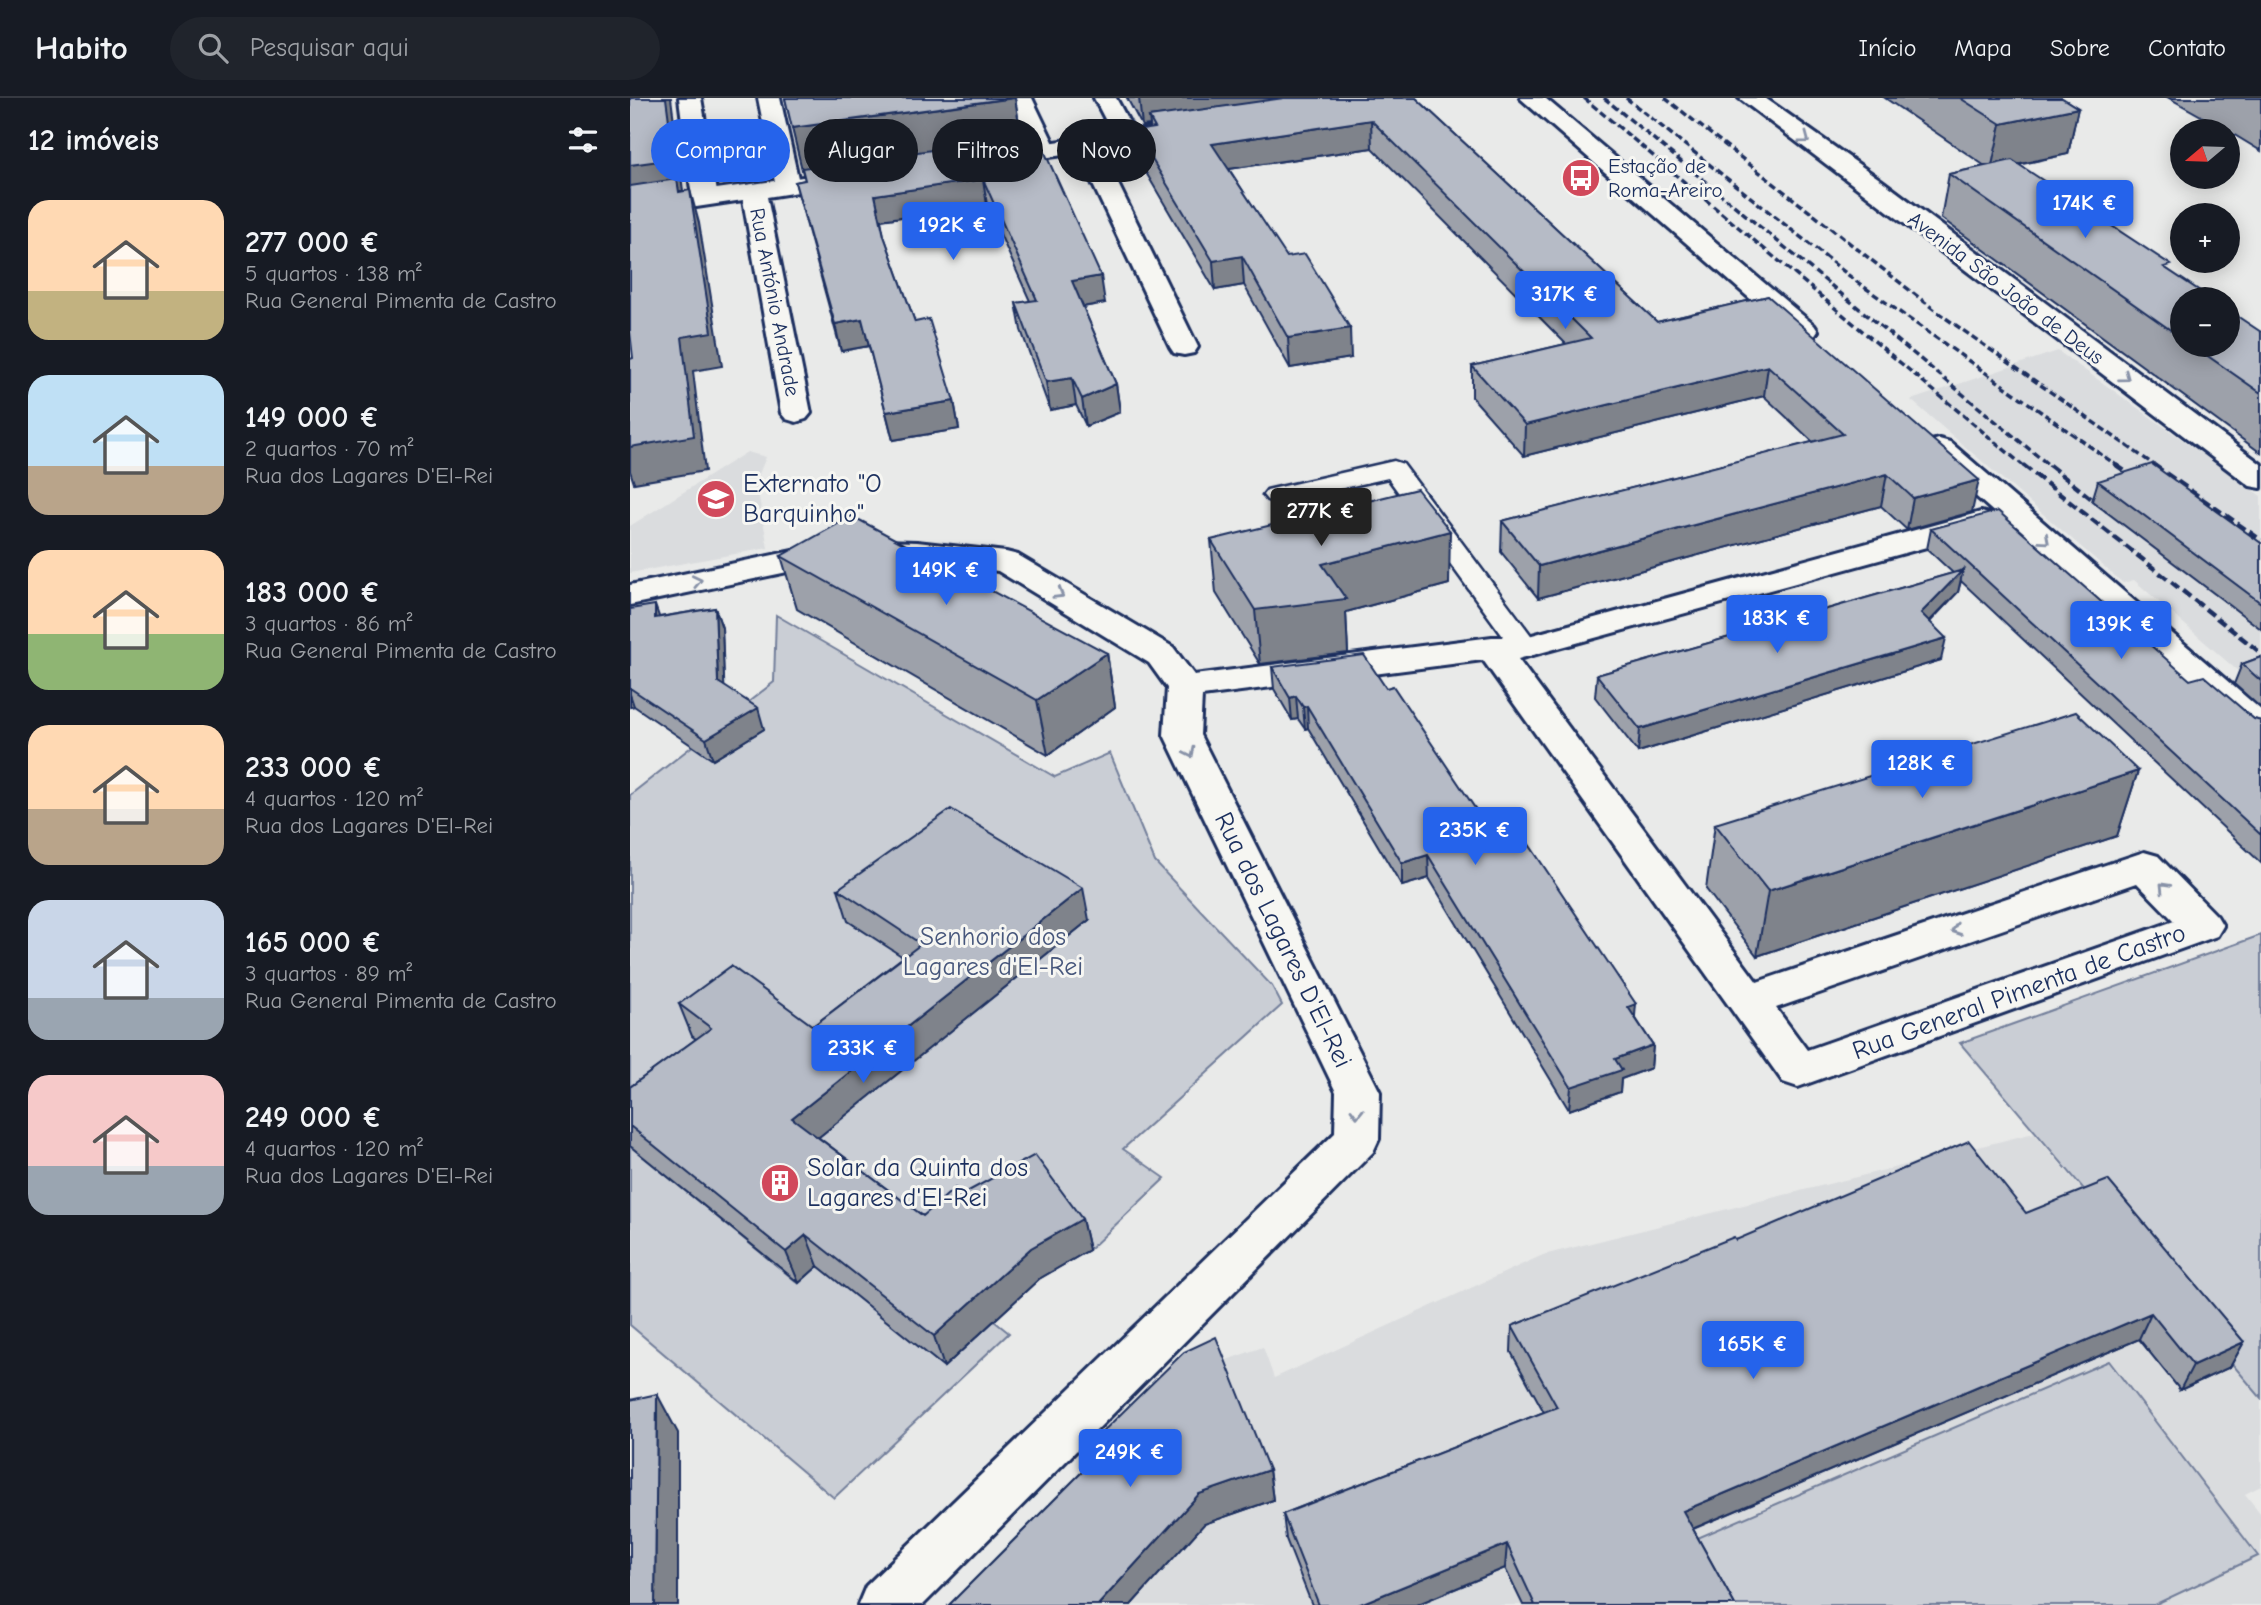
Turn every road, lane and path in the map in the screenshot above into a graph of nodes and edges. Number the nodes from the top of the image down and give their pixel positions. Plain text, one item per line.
1 (690, 98) edge
2 (769, 98) edge
3 (1021, 98) edge
4 (1105, 98) edge
5 (1531, 98) edge
6 (1750, 98) edge
7 (1116, 119) edge
8 (1206, 127) edge
9 (1156, 134) edge
10 (1057, 149) edge
11 (1045, 150) joint
12 (822, 182) edge
13 (1104, 182) edge
14 (788, 187) junction
15 (754, 191) junction
16 (705, 198) junction
17 (630, 209) edge
18 (1184, 347) dead end
19 (1829, 352) edge
20 (796, 413) dead end
21 (1921, 433) edge
22 (2261, 479) edge
23 (1276, 495) dead end
24 (2013, 513) junction
25 (630, 595) edge
26 (1509, 648) junction
27 (1185, 687) junction
28 (2261, 729) edge
29 (1749, 1001) junction
30 (885, 1605) edge

1 - 16 street
2 - 14 street
3 - 11 street
4 - 7 street
5 - 19 street
6 -> 22 street, Avenida São João de Deus
8 - 9 street
10 - 11 street
12 - 14 street
13 - 18 street
14 - 15 street
15 - 16 street
15 - 20 street, Rua António Andrade
16 - 17 street
21 - 24 street
23 - 26 lane
24 - 26 street
24 -> 28 street
25 -> 27 street
26 - 27 street
26 - 29 street, Rua General Pimenta de Castro
27 -> 30 street, Rua dos Lagares D'El-Rei
29 -> 29 street, Rua General Pimenta de Castro

